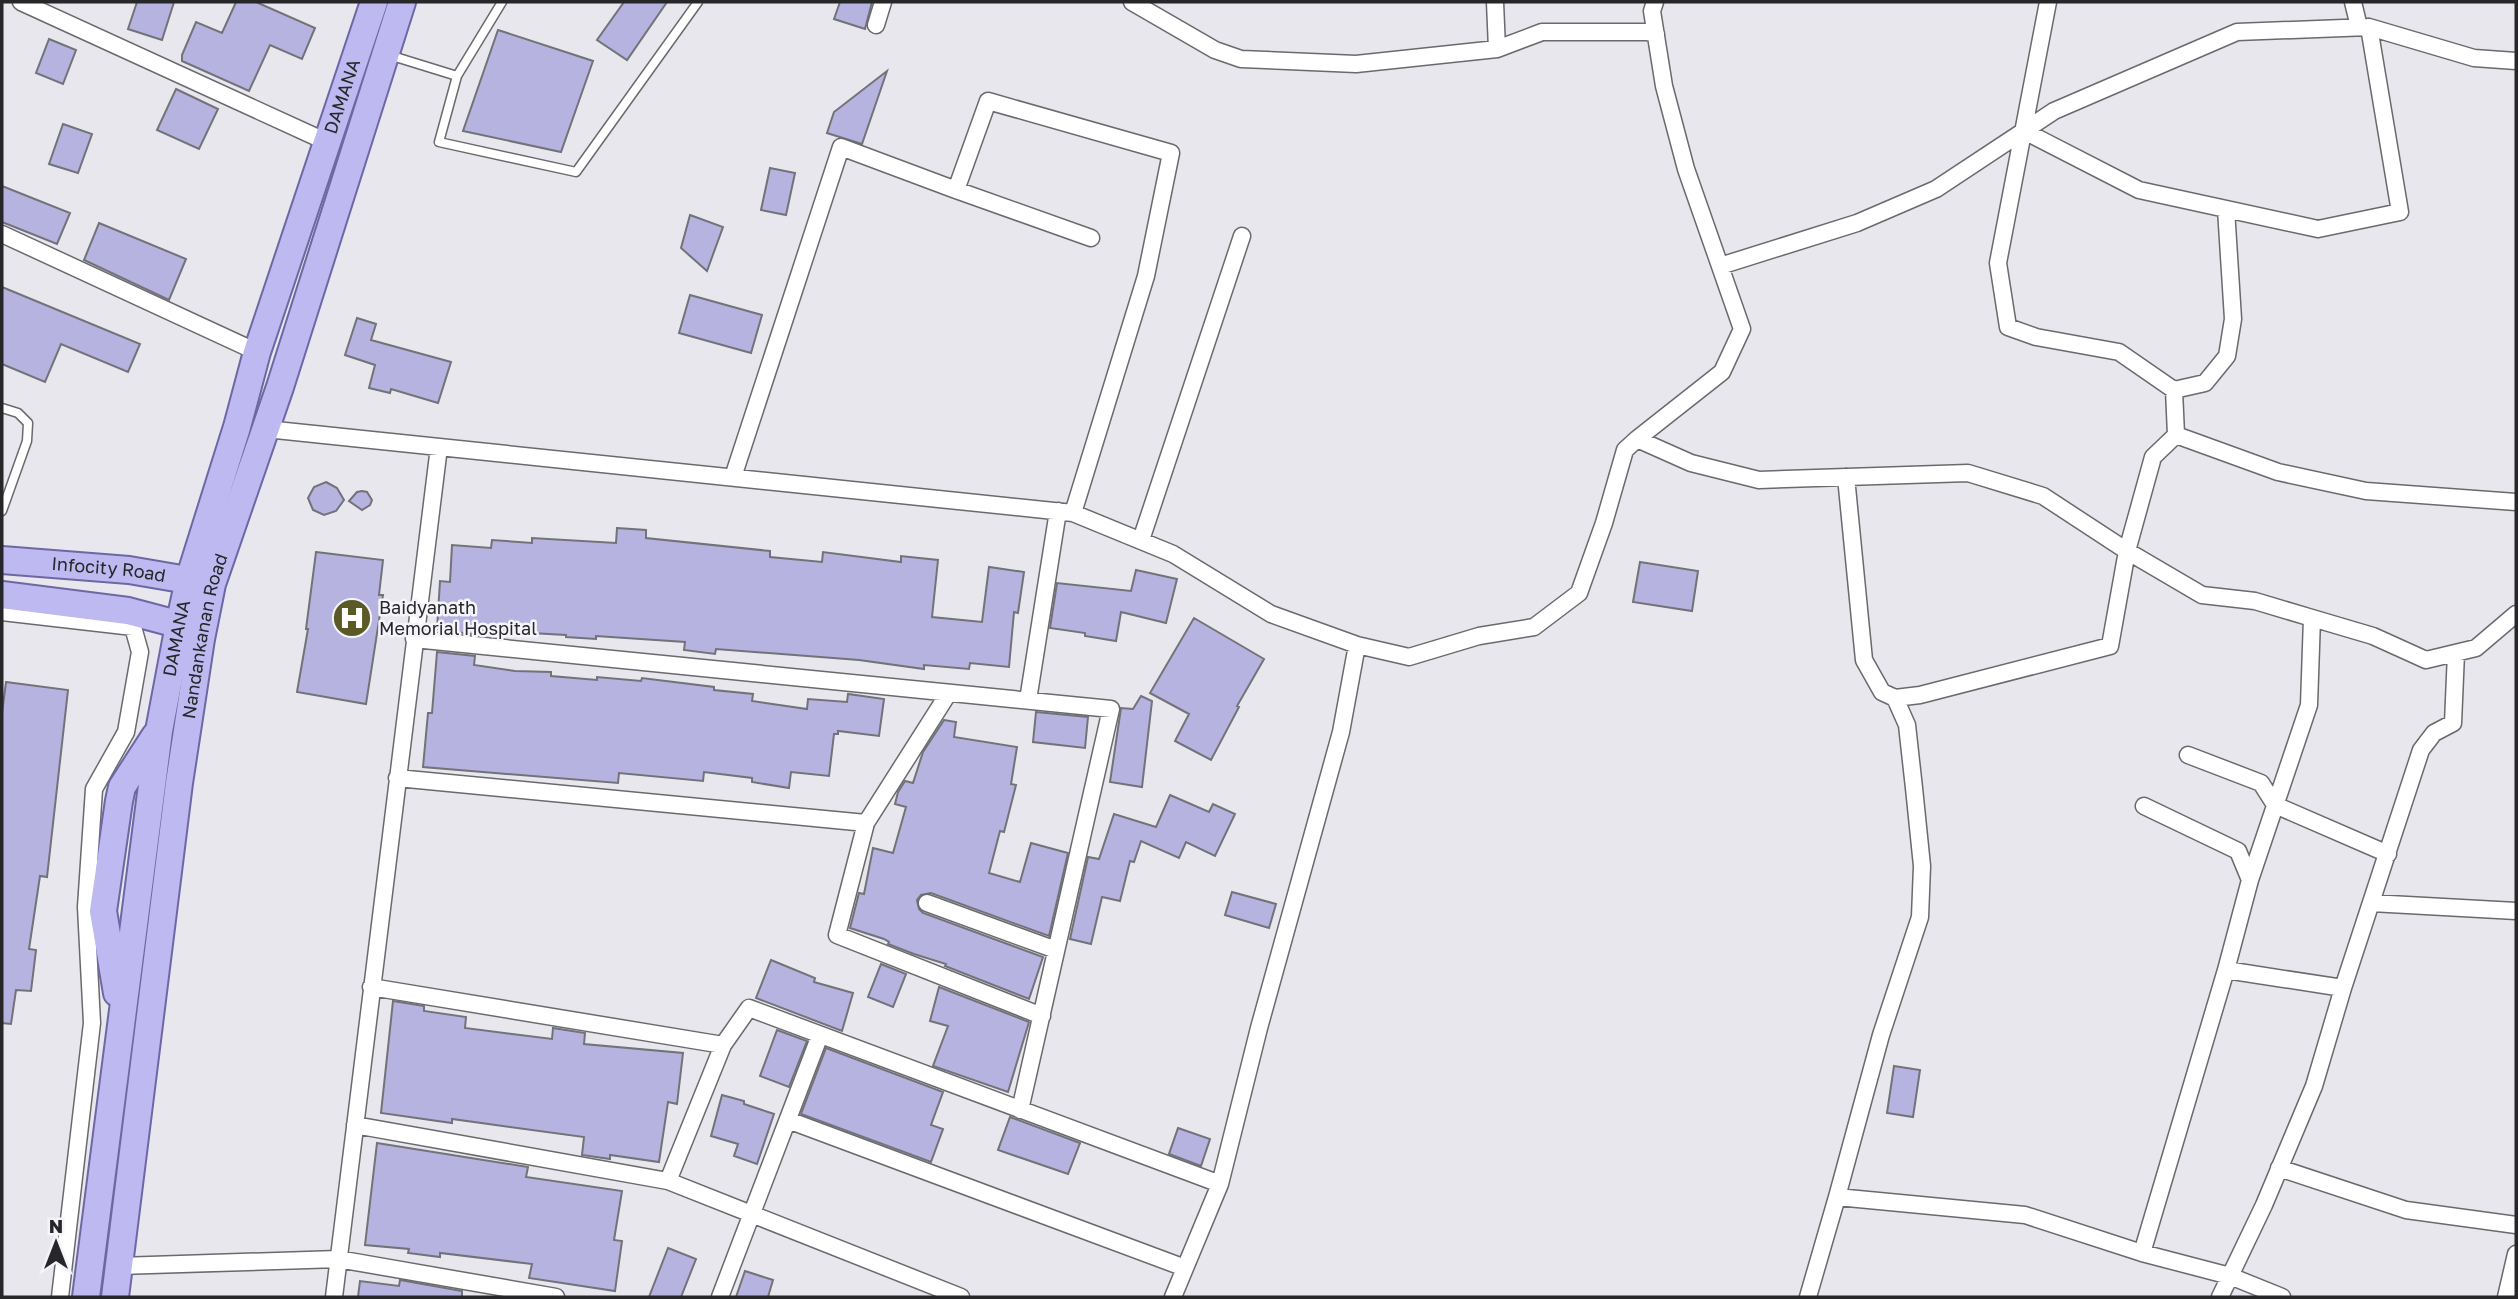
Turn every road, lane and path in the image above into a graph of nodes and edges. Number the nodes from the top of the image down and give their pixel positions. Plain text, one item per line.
1 (21, 2) edge
2 (374, 2) edge
3 (402, 2) edge
4 (502, 2) edge
5 (698, 2) edge
6 (883, 2) edge
7 (1132, 2) edge
8 (1495, 2) edge
9 (1655, 2) edge
10 (2048, 2) edge
11 (2353, 2) edge
12 (876, 25) dead end
13 (2364, 27) junction
14 (1656, 34) junction
15 (1497, 49) junction
16 (386, 54) junction
17 (2516, 61) edge
18 (457, 76) junction
19 (2024, 131) junction
20 (327, 142) junction
21 (956, 190) junction
22 (2226, 209) junction
23 (2, 234) edge
24 (1242, 236) dead end
25 (1091, 237) dead end
26 (295, 241) junction
27 (324, 249) junction
28 (1720, 266) junction
29 (257, 352) junction
30 (2174, 390) junction
31 (2, 408) edge
32 (265, 429) junction
33 (2176, 435) junction
34 (1637, 439) junction
35 (439, 447) junction
36 (733, 477) junction
37 (1846, 477) junction
38 (2516, 502) edge
39 (2, 511) edge
40 (1065, 512) junction
41 (1141, 540) junction
42 (2127, 551) junction
43 (2, 560) edge
44 (201, 582) junction
45 (2, 594) edge
46 (2, 612) edge
47 (2516, 614) edge
48 (2312, 618) junction
49 (192, 628) junction
50 (414, 639) junction
51 (1357, 645) junction
52 (2455, 653) junction
53 (948, 694) junction
54 (1895, 698) junction
55 (1028, 700) junction
56 (2188, 755) dead end
57 (397, 778) junction
58 (2275, 805) junction
59 (2144, 806) dead end
60 (866, 823) junction
61 (2388, 853) junction
62 (2250, 880) junction
63 (927, 904) dead end
64 (2371, 904) junction
65 (2516, 911) edge
66 (1056, 950) junction
67 (2226, 970) junction
68 (371, 987) junction
69 (2343, 988) junction
70 (1042, 1016) junction
71 (820, 1035) junction
72 (723, 1045) junction
73 (1020, 1110) junction
74 (788, 1120) junction
75 (355, 1125) junction
76 (2279, 1168) junction
77 (668, 1181) junction
78 (1220, 1184) junction
79 (1837, 1197) junction
80 (751, 1216) junction
81 (2516, 1225) edge
82 (2142, 1253) junction
83 (2516, 1254) edge
84 (338, 1259) junction
85 (119, 1266) junction
86 (1185, 1268) junction
87 (2230, 1276) junction
88 (60, 1297) edge
89 (86, 1297) edge
90 (115, 1297) edge
91 (334, 1297) edge
92 (556, 1297) edge
93 (720, 1297) edge
94 (961, 1297) edge
95 (1173, 1297) edge
96 (1808, 1297) edge
97 (2220, 1297) edge
98 (2282, 1297) edge
99 (2506, 1297) edge

1 - 20 street
2 - 20 main road, DAMANA
3 - 16 main road, Nandankanan Road
4 - 18 lane
5 - 18 lane
6 - 12 street
7 - 15 street
8 - 15 street
9 - 14 street
10 - 19 street
11 - 13 street
13 - 17 street
13 - 19 street
13 - 22 street
14 - 15 street
14 - 28 street
16 - 18 lane
16 - 27 main road, Nandankanan Road
19 - 22 street
19 - 28 street
19 - 30 street
20 - 26 main road, DAMANA
21 - 25 street
21 - 36 street
21 - 40 street
22 - 30 street
23 - 29 street
24 - 41 street
26 - 27 main road
26 - 29 main road, DAMANA
27 - 32 main road, Nandankanan Road
28 - 34 street
29 - 44 main road, DAMANA
30 - 33 street
31 - 39 lane
32 - 35 street
32 - 44 main road, Nandankanan Road
33 - 38 street
33 - 42 street
34 - 37 street
34 - 51 street
35 - 36 street
35 - 50 street
36 - 40 street
37 - 42 street
37 - 54 street
40 - 41 street
40 - 55 street
41 - 51 street
42 - 48 street
42 - 54 street
43 - 44 main road, Infocity Road
44 - 49 main road, DAMANA
45 - 49 main road, Infocity Road
46 - 88 street
47 - 52 street
48 - 52 street
48 - 58 street
49 - 85 main road, Nandankanan Road
49 - 89 main road, DAMANA
50 - 53 street
50 - 57 street
51 - 78 street
52 - 61 street
53 - 55 street
53 - 60 street
54 - 79 street
55 - 66 street
56 - 58 street
57 - 60 street
57 - 68 street
58 - 61 street
58 - 62 street
59 - 62 street
60 - 70 street
61 - 64 street
62 - 67 street
63 - 66 street
64 - 65 street
64 - 69 street
66 - 70 street
67 - 69 street
67 - 82 street
68 - 72 street
68 - 75 street
69 - 76 street
70 - 73 street
71 - 72 street
71 - 73 street
71 - 74 street
72 - 77 street
73 - 78 street
74 - 80 street
74 - 86 street
75 - 77 street
75 - 84 street
76 - 81 street
76 - 87 street
77 - 80 street
78 - 86 street
79 - 82 street
79 - 96 street
80 - 93 street
80 - 94 street
82 - 87 street
83 - 99 street
84 - 85 street
84 - 91 street
84 - 92 street
85 - 90 main road, Nandankanan Road
86 - 95 street
87 - 97 street
87 - 98 street

